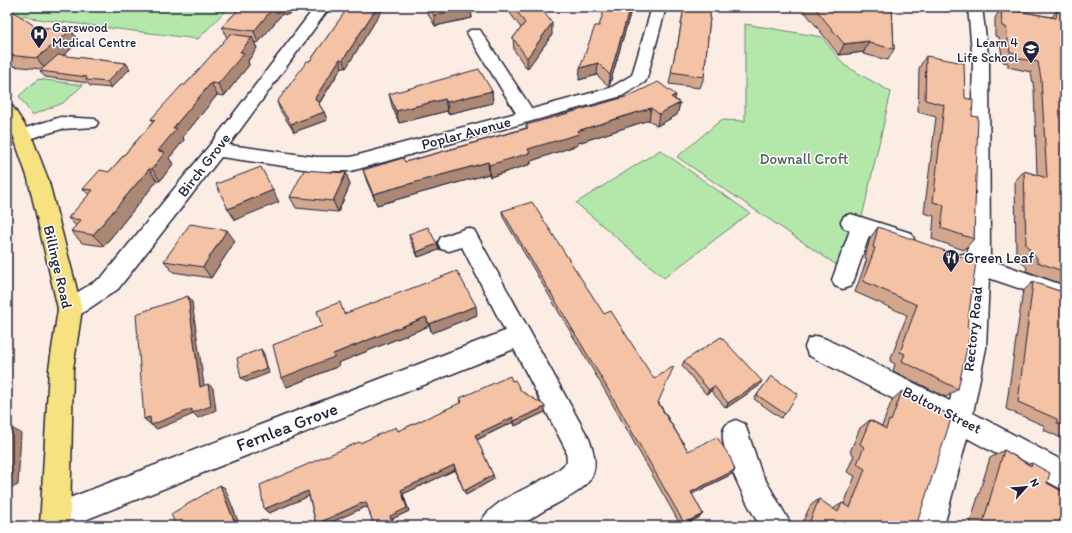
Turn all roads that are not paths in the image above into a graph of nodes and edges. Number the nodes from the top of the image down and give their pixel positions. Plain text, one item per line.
1 (323, 7) edge
2 (659, 7) edge
3 (971, 7) edge
4 (475, 33) dead end
5 (7, 111) edge
6 (527, 116) junction
7 (89, 123) dead end
8 (22, 135) junction
9 (216, 150) junction
10 (449, 242) dead end
11 (921, 245) edge
12 (950, 255) edge
13 (979, 265) junction
14 (843, 280) dead end
15 (1065, 295) edge
16 (70, 309) junction
17 (519, 336) junction
18 (817, 347) dead end
19 (959, 419) junction
20 (736, 433) dead end
21 (1065, 477) edge
22 (502, 519) edge
23 (55, 522) edge
24 (777, 526) edge
25 (929, 526) edge

1 - 9 street, Birch Grove
2 - 6 street, Poplar Avenue
3 - 13 street, Rectory Road
4 - 6 street
5 - 8 main road, Billinge Road
6 - 9 street, Poplar Avenue
7 - 8 street
8 - 16 main road, Billinge Road
9 - 16 street, Birch Grove
10 - 17 street
11 - 14 street
12 - 13 street
13 - 15 street
13 - 19 street, Rectory Road
16 - 23 main road, Billinge Road
17 - 22 street
17 - 23 street, Fernlea Grove
18 - 19 street, Bolton Street
19 - 21 street, Bolton Street
19 - 25 street, Rectory Road
20 - 24 street

